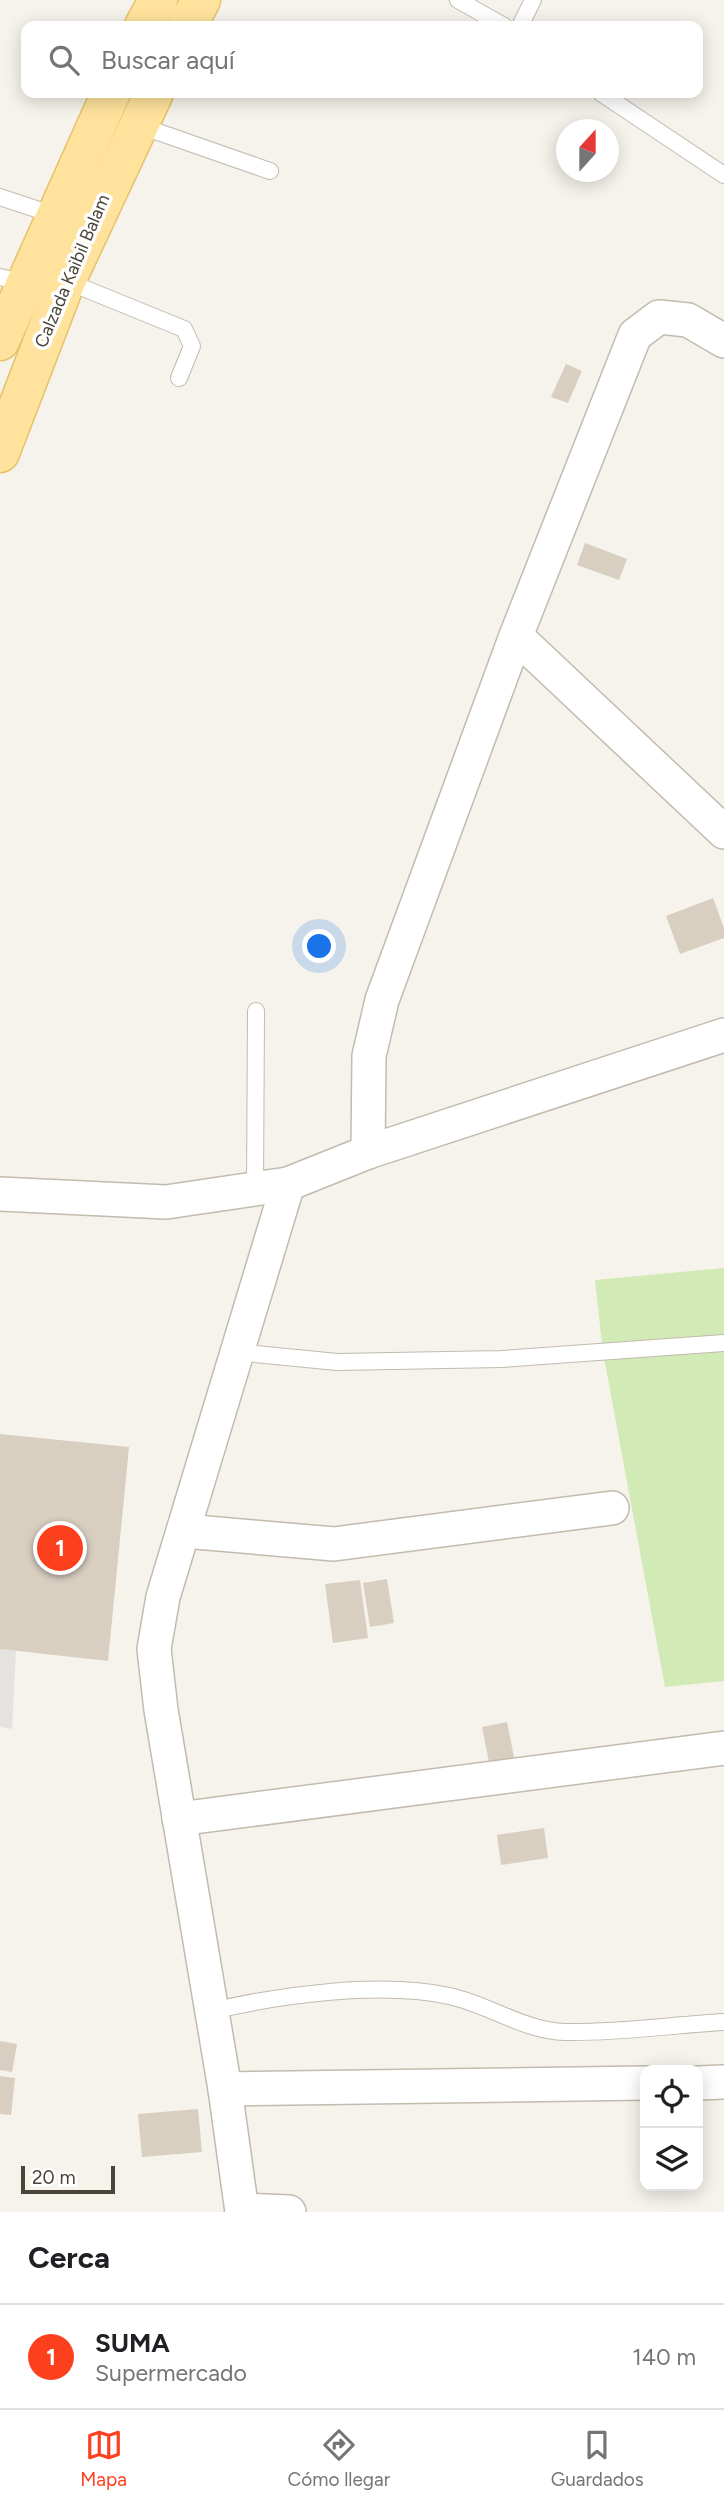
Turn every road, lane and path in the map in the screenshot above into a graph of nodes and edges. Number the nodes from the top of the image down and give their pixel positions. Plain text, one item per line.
1 (159, 0) edge
2 (201, 0) edge
3 (458, 0) edge
4 (533, 0) edge
5 (147, 21) edge
6 (190, 21) edge
7 (495, 21) edge
8 (522, 21) edge
9 (109, 98) edge
10 (608, 98) edge
11 (146, 109) edge
12 (270, 171) dead end
13 (724, 175) edge
14 (0, 197) edge
15 (54, 215) junction
16 (13, 280) edge
17 (66, 281) junction
18 (0, 341) edge
19 (724, 341) edge
20 (179, 378) dead end
21 (0, 453) edge
22 (516, 636) junction
23 (724, 832) edge
24 (256, 1011) dead end
25 (724, 1035) edge
26 (368, 1152) junction
27 (288, 1184) junction
28 (255, 1190) junction
29 (0, 1194) edge
30 (724, 1343) edge
31 (235, 1352) junction
32 (612, 1508) dead end
33 (184, 1531) junction
34 (724, 1748) edge
35 (179, 1819) junction
36 (212, 2011) junction
37 (724, 2022) edge
38 (703, 2082) edge
39 (724, 2082) edge
40 (640, 2083) edge
41 (225, 2089) junction
42 (242, 2211) edge
43 (289, 2212) edge

1 - 5 main road
2 - 6 main road
3 - 7 lane
4 - 8 lane
9 - 15 main road, Calzada Kaibil Balam
10 - 13 lane
11 - 12 lane
11 - 17 main road, Calzada Kaibil Balam
14 - 15 lane
15 - 16 main road, Calzada Kaibil Balam
16 - 18 main road, Calzada Kaibil Balam
17 - 20 lane
17 - 21 main road, Calzada Kaibil Balam
19 - 22 street
22 - 23 street
22 - 26 street
24 - 28 lane
25 - 26 street
26 - 27 street
27 - 28 street
27 - 31 street
28 - 29 street
30 - 31 lane
31 - 33 street
32 - 33 street
33 - 35 street
34 - 35 street
35 - 36 street
36 - 37 lane
36 - 41 street
38 - 39 street
40 - 41 street
41 - 42 street
42 - 43 street

